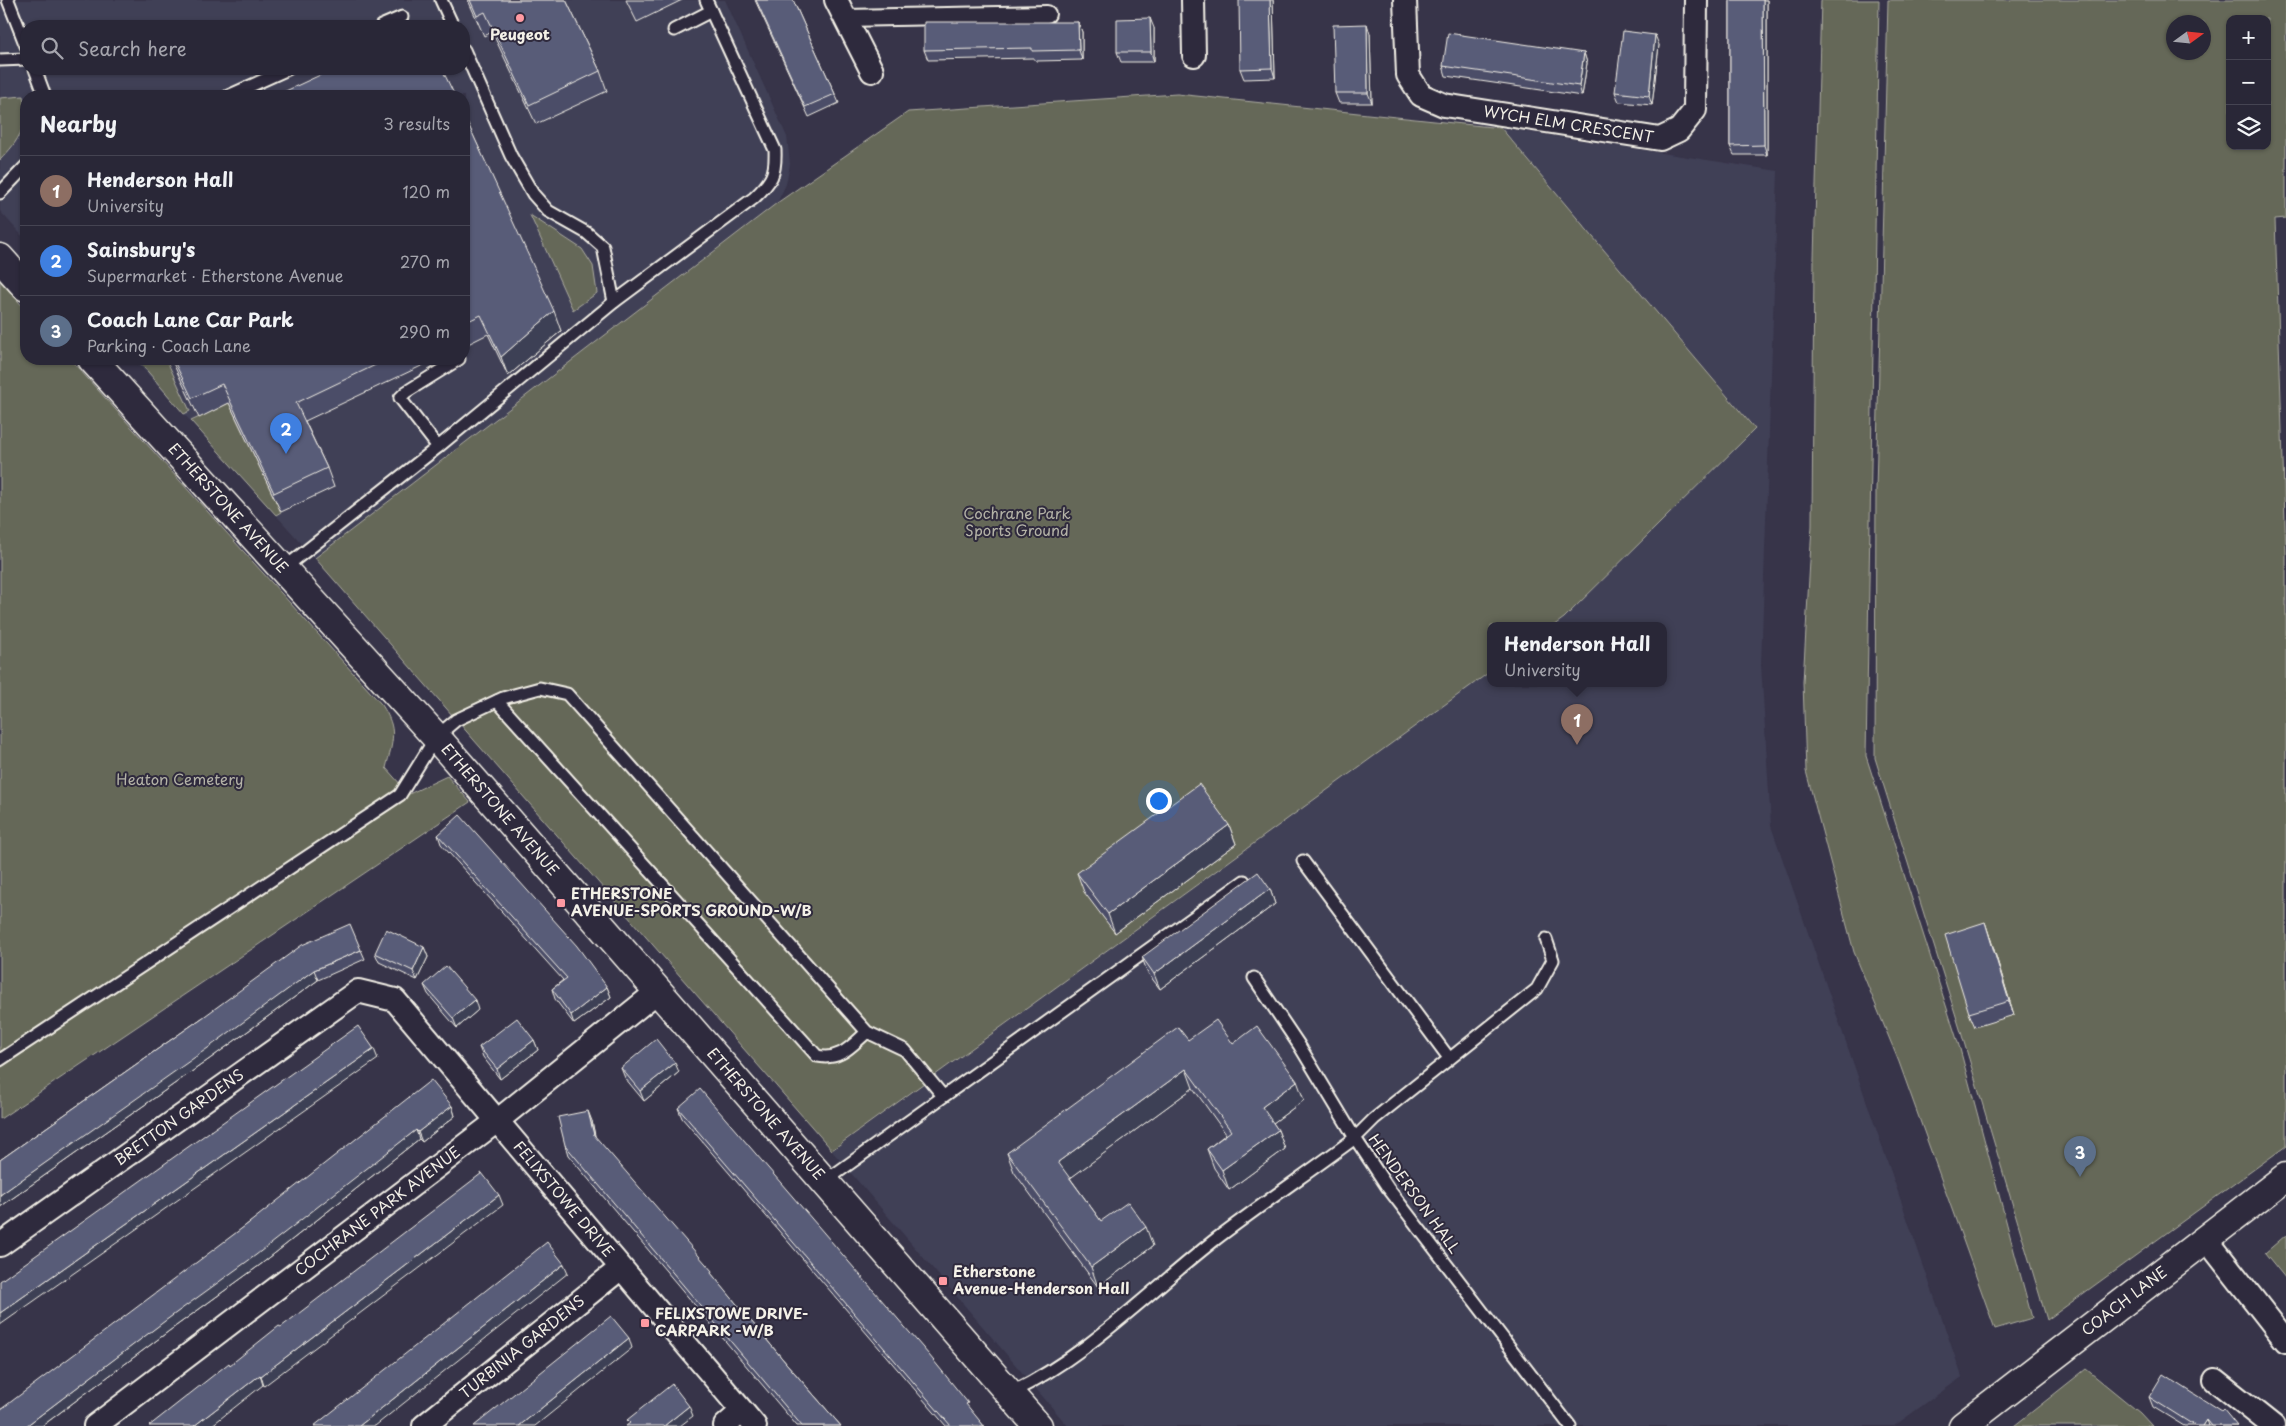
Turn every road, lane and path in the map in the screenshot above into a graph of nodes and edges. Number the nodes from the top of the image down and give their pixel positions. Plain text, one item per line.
1 (8, 0) edge
2 (441, 0) edge
3 (706, 0) edge
4 (1193, 0) edge
5 (1405, 0) edge
6 (1696, 0) edge
7 (841, 9) edge
8 (711, 11) junction
9 (1048, 14) dead end
10 (402, 16) dead end
11 (394, 20) edge
12 (450, 20) edge
13 (674, 30) dead end
14 (20, 31) edge
15 (1194, 54) dead end
16 (20, 59) edge
17 (0, 60) edge
18 (470, 64) edge
19 (872, 72) dead end
20 (37, 75) edge
21 (275, 75) edge
22 (43, 90) edge
23 (241, 90) edge
24 (20, 172) edge
25 (0, 192) edge
26 (0, 258) edge
27 (20, 280) edge
28 (614, 302) junction
29 (97, 365) edge
30 (449, 365) edge
31 (438, 448) junction
32 (283, 569) junction
33 (497, 701) junction
34 (436, 737) junction
35 (1303, 861) dead end
36 (1244, 881) edge
37 (1546, 939) dead end
38 (1254, 978) dead end
39 (358, 991) joint
40 (658, 992) junction
41 (867, 1032) junction
42 (1449, 1058) junction
43 (0, 1060) edge
44 (943, 1096) junction
45 (497, 1121) junction
46 (1355, 1138) junction
47 (2286, 1177) edge
48 (824, 1182) junction
49 (2207, 1240) junction
50 (0, 1245) edge
51 (621, 1268) junction
52 (2286, 1340) edge
53 (2215, 1380) dead end
54 (1010, 1393) junction
55 (749, 1418) edge
56 (95, 1426) edge
57 (424, 1426) edge
58 (724, 1426) edge
59 (1038, 1426) edge
60 (1570, 1426) edge
61 (1964, 1426) edge
62 (2273, 1426) edge

1 - 14 lane
2 - 12 lane
3 - 8 lane
4 - 15 street
5 - 6 street, WYCH ELM CRESCENT
7 - 9 street
7 - 19 street
8 - 13 lane
8 - 28 lane
10 - 11 lane
16 - 17 lane
18 - 28 lane
20 - 22 lane
21 - 23 lane
24 - 25 lane
26 - 27 street
28 - 31 lane
29 - 32 street, ETHERSTONE AVENUE
30 - 31 lane
31 - 32 lane
32 - 34 street, ETHERSTONE AVENUE
33 - 34 lane
33 - 41 lane
33 - 41 lane
34 - 40 street, ETHERSTONE AVENUE
34 - 43 lane
35 - 42 lane
36 - 44 lane
37 - 42 lane, HENDERSON HALL
38 - 46 lane
39 - 45 street, FELIXSTOWE DRIVE
39 - 50 street, BRETTON GARDENS
40 - 45 street, COCHRANE PARK AVENUE
40 - 48 street, ETHERSTONE AVENUE
41 - 44 lane
42 - 46 lane, HENDERSON HALL
44 - 48 lane
45 - 51 street, FELIXSTOWE DRIVE
45 - 56 street, COCHRANE PARK AVENUE
46 - 54 lane
46 - 60 lane, HENDERSON HALL
47 - 49 street, COACH LANE
48 - 54 street, ETHERSTONE AVENUE
49 - 52 street
49 - 61 street, COACH LANE
51 - 55 street, FELIXSTOWE DRIVE
51 - 57 street, TURBINIA GARDENS
53 - 62 street
54 - 59 street, ETHERSTONE AVENUE
55 - 58 street

